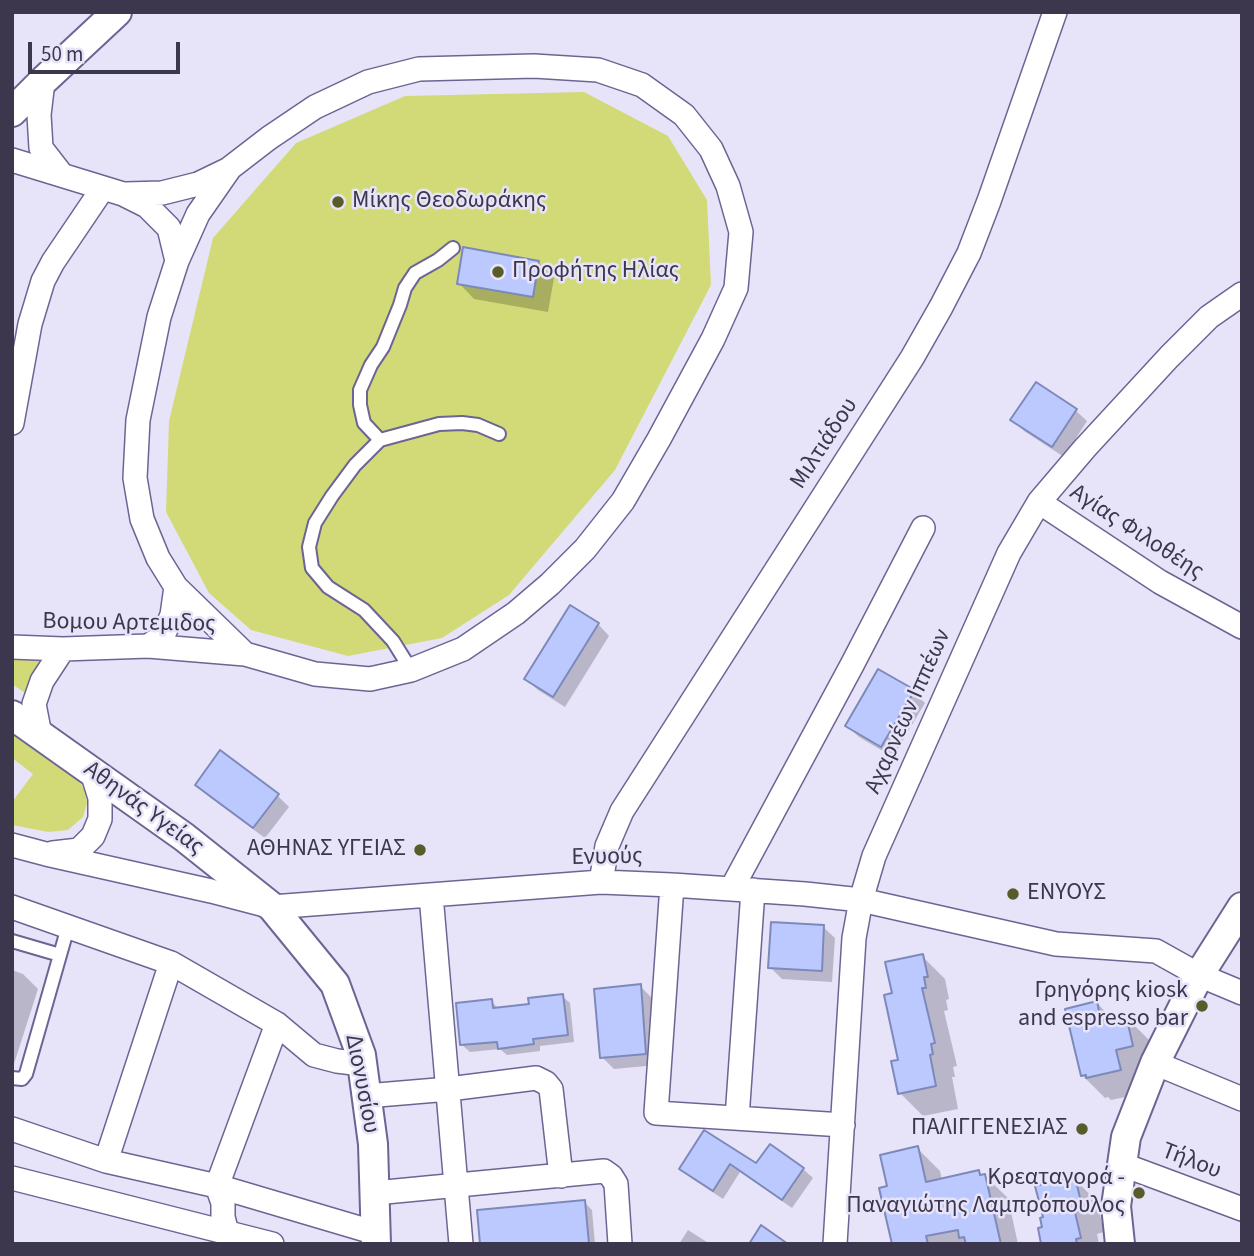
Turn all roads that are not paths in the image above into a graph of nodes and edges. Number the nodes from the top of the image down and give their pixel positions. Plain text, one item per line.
1 (117, 12) edge
2 (1055, 12) edge
3 (43, 81) junction
4 (12, 113) edge
5 (12, 160) edge
6 (230, 168) junction
7 (62, 175) junction
8 (113, 191) junction
9 (453, 248) dead end
10 (177, 261) junction
11 (1242, 294) edge
12 (12, 423) edge
13 (499, 434) dead end
14 (380, 440) junction
15 (1040, 502) junction
16 (923, 528) dead end
17 (176, 587) junction
18 (1242, 627) edge
19 (12, 646) edge
20 (148, 646) junction
21 (63, 649) junction
22 (245, 654) junction
23 (411, 670) junction
24 (12, 715) edge
25 (40, 735) junction
26 (92, 772) junction
27 (12, 845) edge
28 (46, 854) junction
29 (601, 882) junction
30 (672, 884) junction
31 (742, 889) junction
32 (431, 895) junction
33 (861, 900) junction
34 (12, 907) edge
35 (272, 907) junction
36 (1242, 907) edge
37 (68, 927) junction
38 (12, 941) edge
39 (60, 955) junction
40 (171, 963) junction
41 (1199, 975) junction
42 (1242, 993) edge
43 (277, 1024) junction
44 (1154, 1063) junction
45 (362, 1064) junction
46 (12, 1078) edge
47 (449, 1089) junction
48 (366, 1096) junction
49 (1242, 1099) edge
50 (737, 1118) junction
51 (843, 1125) junction
52 (12, 1129) edge
53 (106, 1161) junction
54 (1121, 1164) junction
55 (561, 1176) junction
56 (12, 1178) edge
57 (456, 1185) junction
58 (217, 1186) junction
59 (375, 1193) junction
60 (1242, 1209) edge
61 (227, 1233) junction
62 (376, 1238) edge
63 (272, 1244) edge
64 (461, 1244) edge
65 (620, 1244) edge
66 (835, 1244) edge
67 (1120, 1244) edge

1 - 3 street
2 - 29 street, Μιλτιάδου
3 - 4 street
3 - 7 street
5 - 7 street
6 - 8 street
6 - 10 street
6 - 23 street, Βομου Αρτεμιδος
7 - 8 street
8 - 10 street
8 - 12 street
9 - 14 lane
10 - 17 street
11 - 15 street, Αχαρνέων Ιππέων
13 - 14 lane
14 - 23 lane
15 - 18 street, Αγίας Φιλοθέης
15 - 33 street, Αχαρνέων Ιππέων
16 - 31 street
17 - 20 street
17 - 22 street
19 - 21 street, Βομου Αρτεμιδος
20 - 21 street, Βομου Αρτεμιδος
20 - 22 street, Βομου Αρτεμιδος
21 - 25 street
22 - 23 street, Βομου Αρτεμιδος
24 - 25 street, Αθηνάς Υγείας
25 - 26 street, Αθηνάς Υγείας
26 - 28 street
26 - 35 street, Αθηνάς Υγείας
27 - 28 street, Ενυούς
28 - 35 street, Ενυούς
29 - 30 street, Ενυούς
29 - 32 street, Ενυούς
30 - 31 street, Ενυούς
30 - 50 street
31 - 33 street, Ενυούς
31 - 50 street
32 - 35 street, Ενυούς
32 - 47 street
33 - 41 street, Ενυούς
33 - 51 street, Αχαρνέων Ιππέων
34 - 37 street
35 - 45 street, Διονυσίου
36 - 41 street
37 - 39 lane
37 - 40 street
38 - 39 lane
39 - 46 lane
40 - 43 street
40 - 53 street
41 - 42 street, Ενυούς
41 - 44 street
43 - 45 street
43 - 58 street
44 - 49 street
44 - 54 street
45 - 48 street, Διονυσίου
47 - 48 street
47 - 55 street
47 - 57 street
48 - 59 street, Διονυσίου
50 - 51 street
51 - 66 street, Αχαρνέων Ιππέων
52 - 53 street
53 - 58 street
54 - 60 street, Τήλου
54 - 67 street
55 - 57 street
55 - 65 street
56 - 61 street
57 - 59 street
57 - 64 street
58 - 61 street
58 - 62 street
59 - 62 street, Διονυσίου
61 - 63 street

